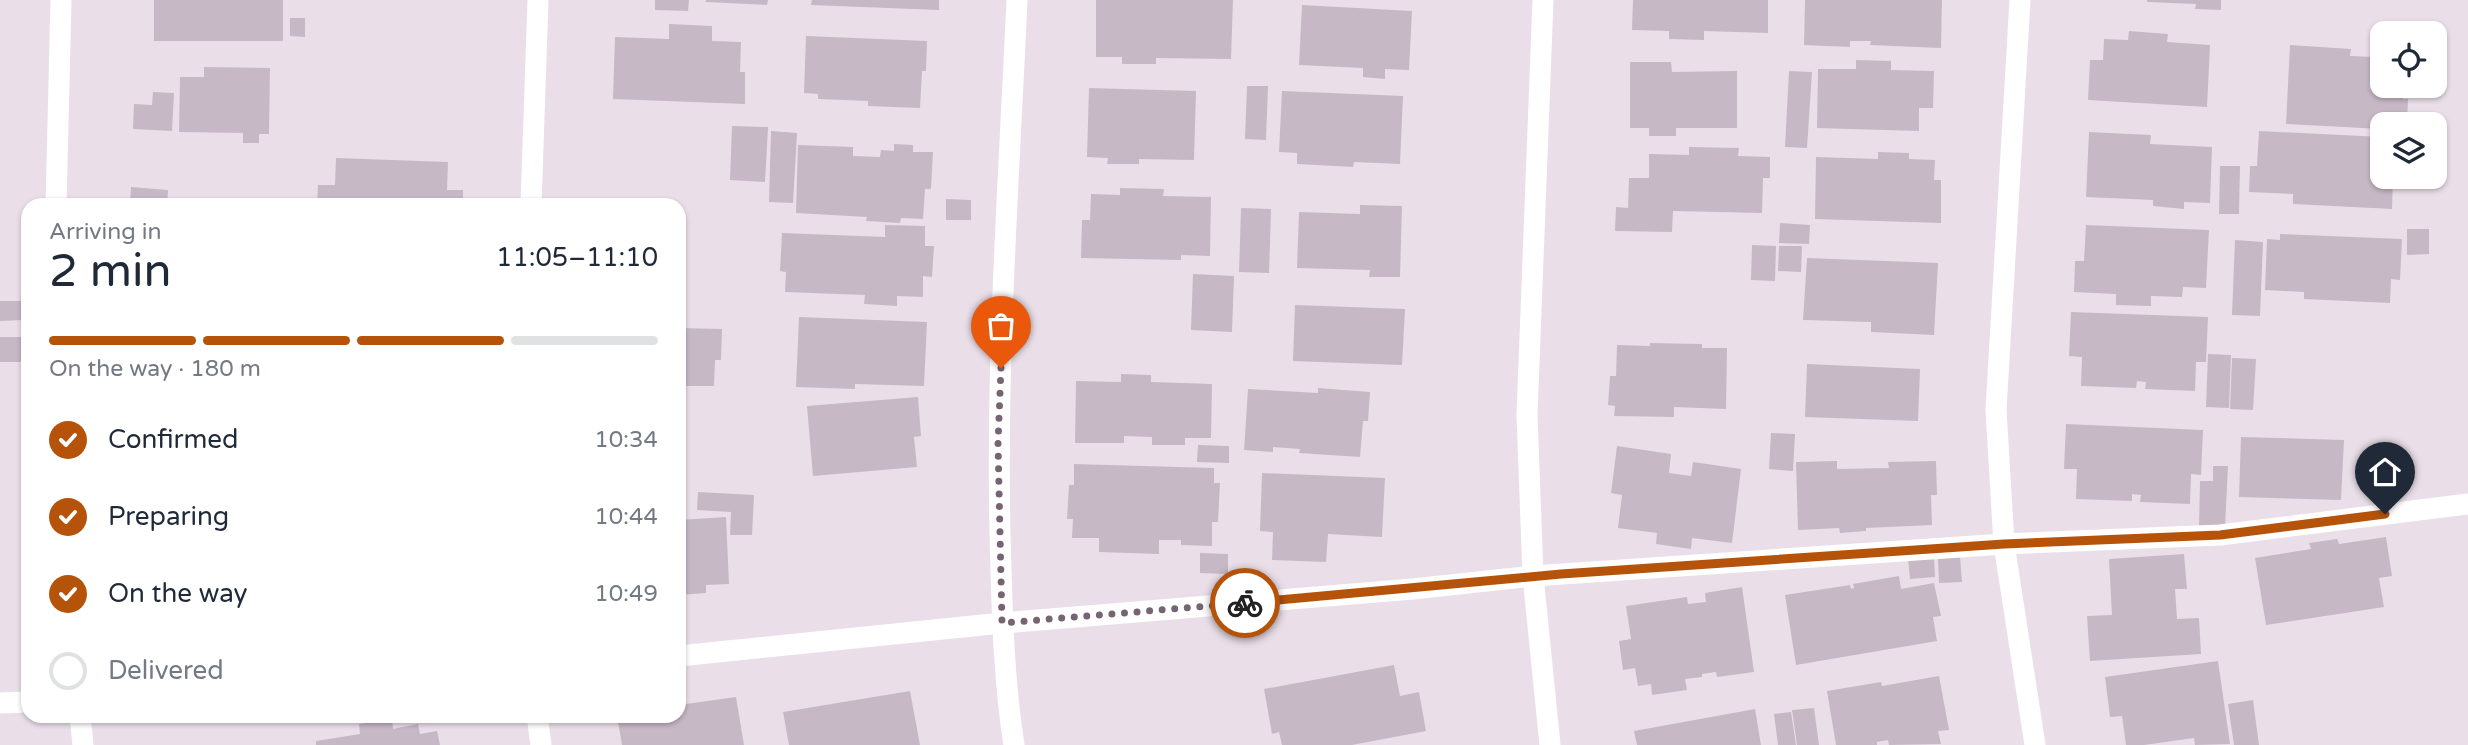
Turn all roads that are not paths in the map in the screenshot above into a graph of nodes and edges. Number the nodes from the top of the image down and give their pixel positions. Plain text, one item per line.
1 (61, 0) edge
2 (538, 0) edge
3 (1017, 0) edge
4 (1543, 0) edge
5 (2020, 0) edge
6 (56, 198) edge
7 (531, 198) edge
8 (2468, 503) edge
9 (2004, 544) junction
10 (1534, 576) junction
11 (1002, 623) junction
12 (686, 655) edge
13 (21, 702) edge
14 (0, 703) edge
15 (81, 723) edge
16 (538, 723) edge
17 (83, 745) edge
18 (541, 745) edge
19 (1014, 745) edge
20 (1550, 745) edge
21 (2035, 745) edge

1 - 6 street
2 - 7 street
3 - 11 street
4 - 10 street
5 - 9 street
8 - 9 street
9 - 10 street
9 - 21 street
10 - 11 street
10 - 20 street
11 - 12 street
11 - 19 street
13 - 14 street
15 - 17 street
16 - 18 street

